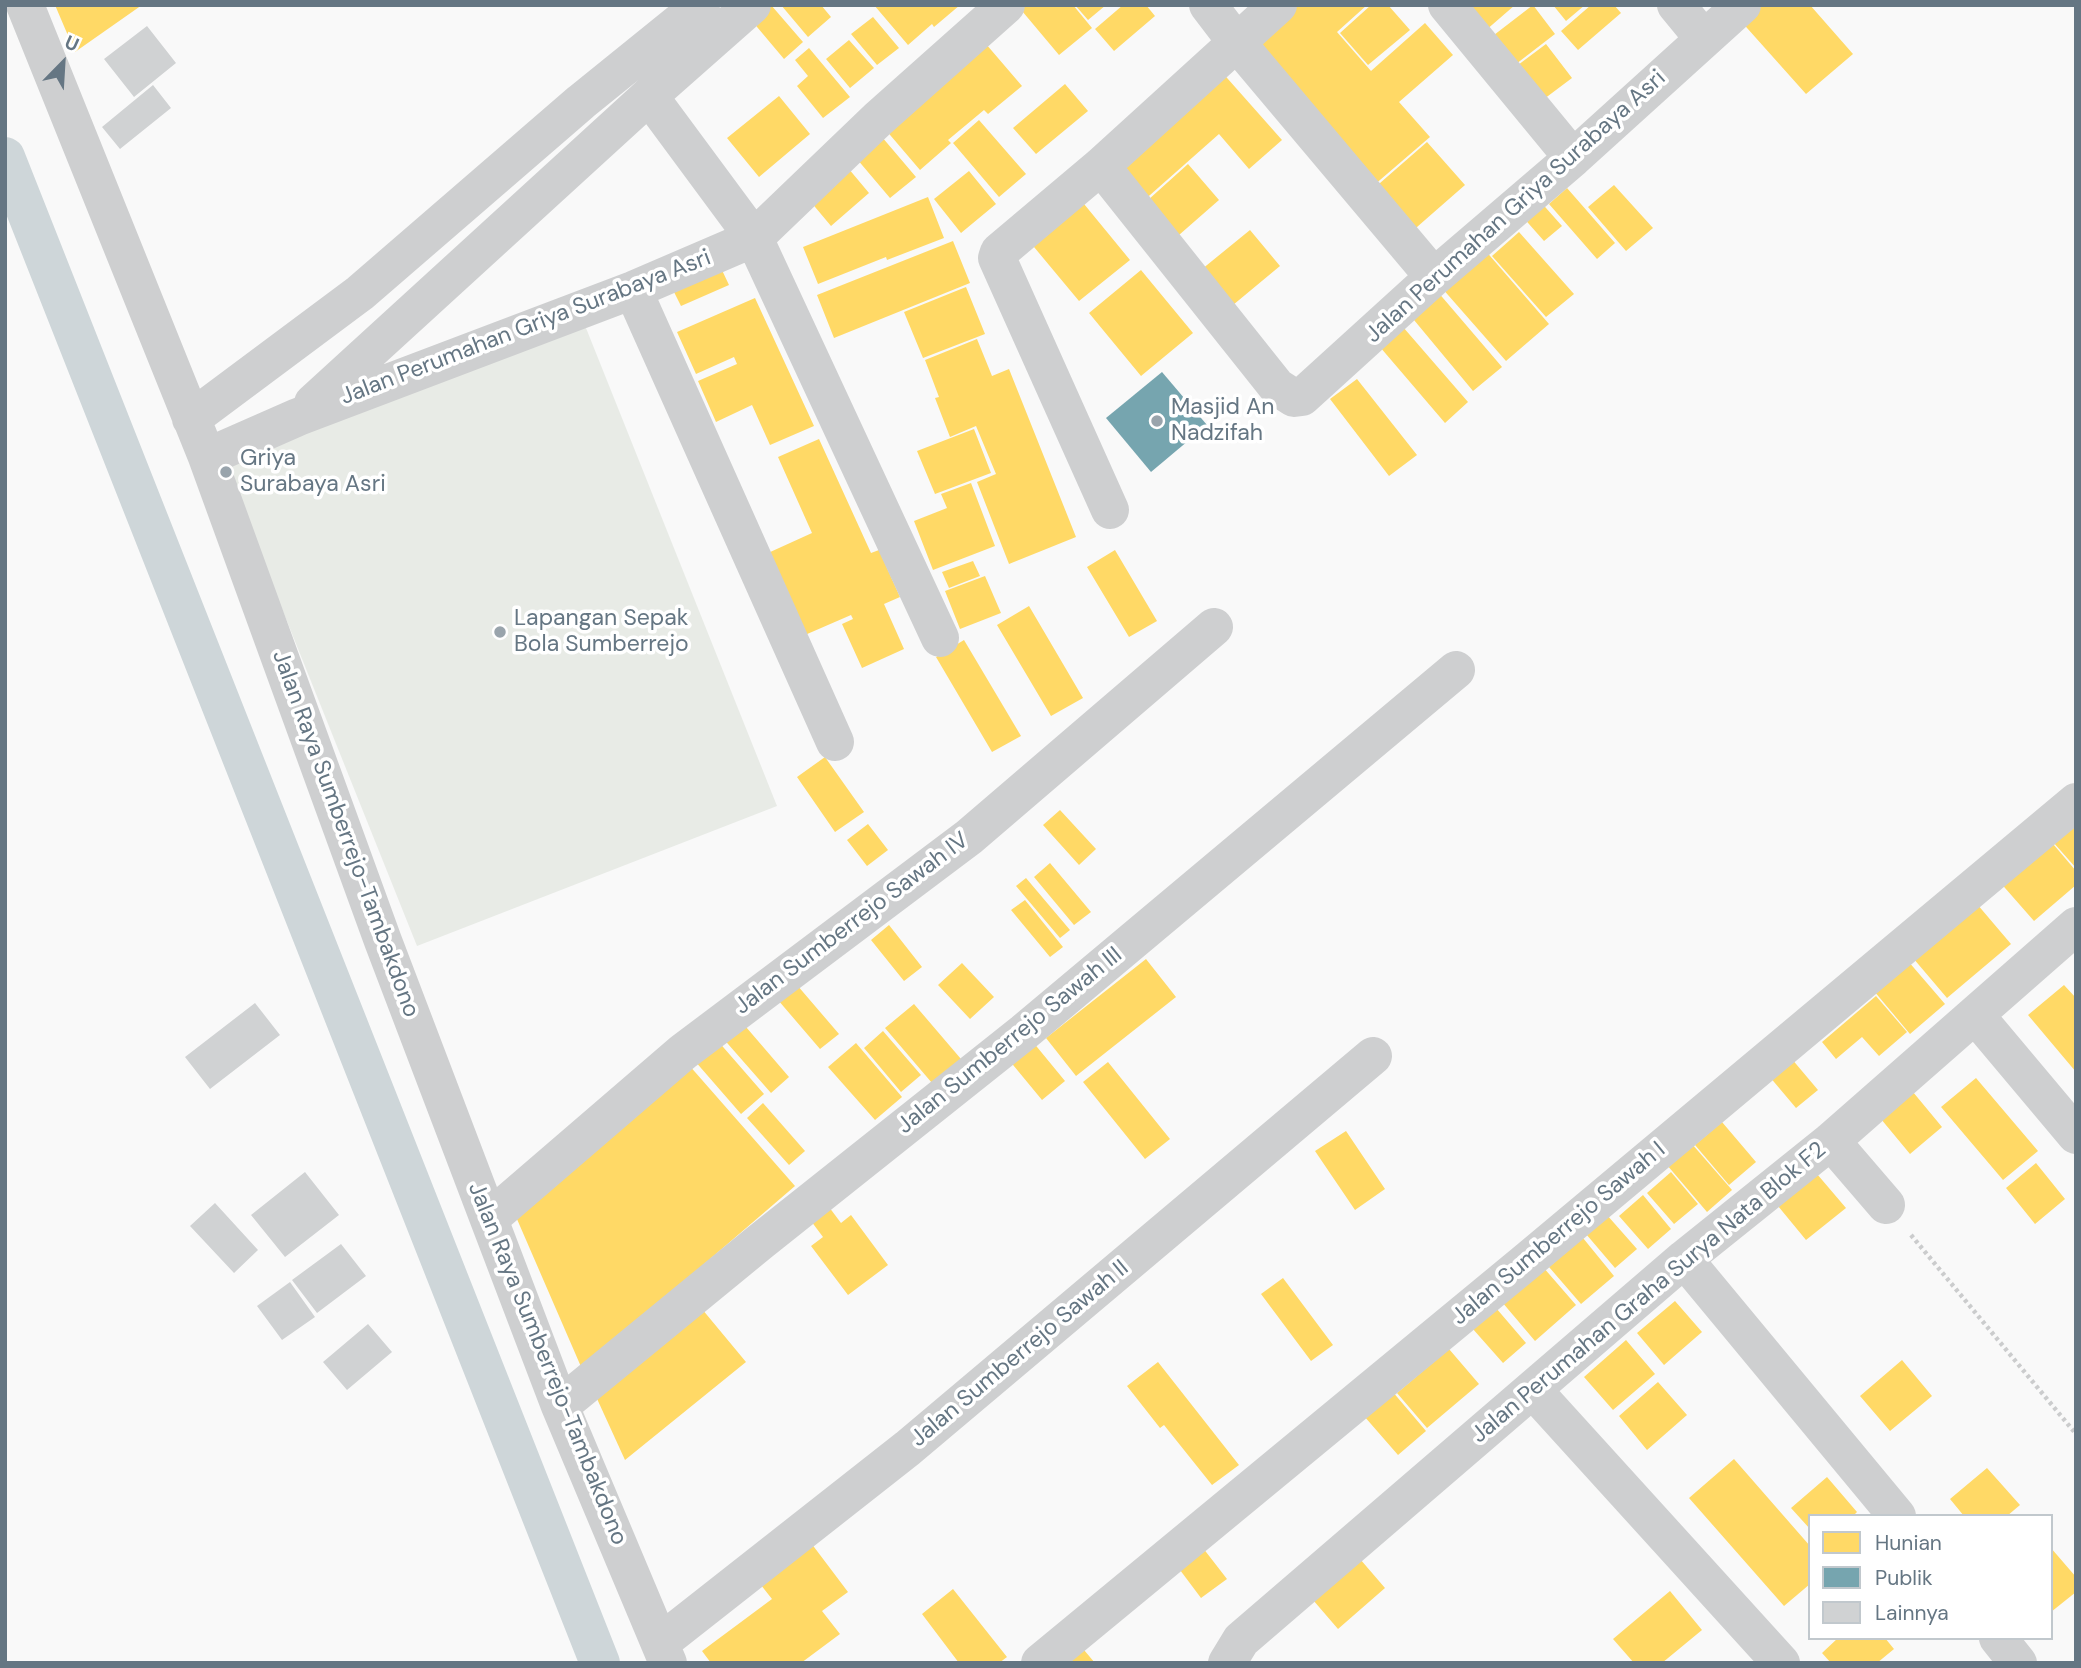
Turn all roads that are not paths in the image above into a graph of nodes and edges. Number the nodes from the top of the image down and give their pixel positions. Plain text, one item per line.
1 (25, 5) edge
2 (701, 5) edge
3 (752, 5) edge
4 (1006, 5) edge
5 (1208, 5) edge
6 (1278, 5) edge
7 (1447, 5) edge
8 (1676, 5) edge
9 (1742, 5) edge
10 (1704, 38) junction
11 (1237, 43) junction
12 (649, 96) junction
13 (1573, 158) junction
14 (1101, 166) junction
15 (754, 238) junction
16 (1434, 277) junction
17 (633, 290) junction
18 (298, 417) junction
19 (191, 419) junction
20 (207, 457) junction
21 (1110, 510) dead end
22 (1214, 627) dead end
23 (940, 638) dead end
24 (1456, 670) dead end
25 (835, 742) dead end
26 (2076, 802) edge
27 (2076, 926) edge
28 (1976, 1016) junction
29 (1373, 1056) dead end
30 (2076, 1135) edge
31 (1831, 1141) junction
32 (1886, 1205) road end
33 (489, 1219) junction
34 (1684, 1259) junction
35 (1533, 1390) junction
36 (560, 1406) junction
37 (1895, 1514) edge
38 (2000, 1640) edge
39 (664, 1653) edge
40 (1040, 1663) edge
41 (1227, 1663) edge
42 (1781, 1663) edge
43 (2018, 1663) edge

1 - 19 street, Jalan Raya Sumberrejo-Tambakdono
2 - 19 street
3 - 12 street, Jalan Perumahan Griya Surabaya Asri
4 - 15 street
5 - 11 street
6 - 11 street
7 - 13 street
8 - 10 street
9 - 10 street, Jalan Perumahan Griya Surabaya Asri
10 - 13 street, Jalan Perumahan Griya Surabaya Asri
11 - 14 street
11 - 16 street
12 - 15 street
12 - 18 street, Jalan Perumahan Griya Surabaya Asri
13 - 16 street, Jalan Perumahan Griya Surabaya Asri
14 - 16 street, Jalan Perumahan Griya Surabaya Asri
14 - 21 street
15 - 17 street, Jalan Perumahan Griya Surabaya Asri
15 - 23 street
17 - 18 street, Jalan Perumahan Griya Surabaya Asri
17 - 25 street
18 - 20 street, Jalan Perumahan Griya Surabaya Asri
19 - 20 street, Jalan Raya Sumberrejo-Tambakdono
20 - 33 street, Jalan Raya Sumberrejo-Tambakdono
22 - 33 street, Jalan Sumberrejo Sawah IV
24 - 36 street, Jalan Sumberrejo Sawah III
26 - 40 street, Jalan Sumberrejo Sawah I
27 - 28 street, Jalan Perumahan Graha Surya Nata Blok F2
28 - 30 street
28 - 31 street, Jalan Perumahan Graha Surya Nata Blok F2
29 - 39 street, Jalan Sumberrejo Sawah II
31 - 32 street
31 - 34 street, Jalan Perumahan Graha Surya Nata Blok F2
33 - 36 street, Jalan Raya Sumberrejo-Tambakdono
34 - 35 street, Jalan Perumahan Graha Surya Nata Blok F2
34 - 37 street
35 - 41 street, Jalan Perumahan Graha Surya Nata Blok F2
35 - 42 street
36 - 39 street, Jalan Raya Sumberrejo-Tambakdono
38 - 43 street

